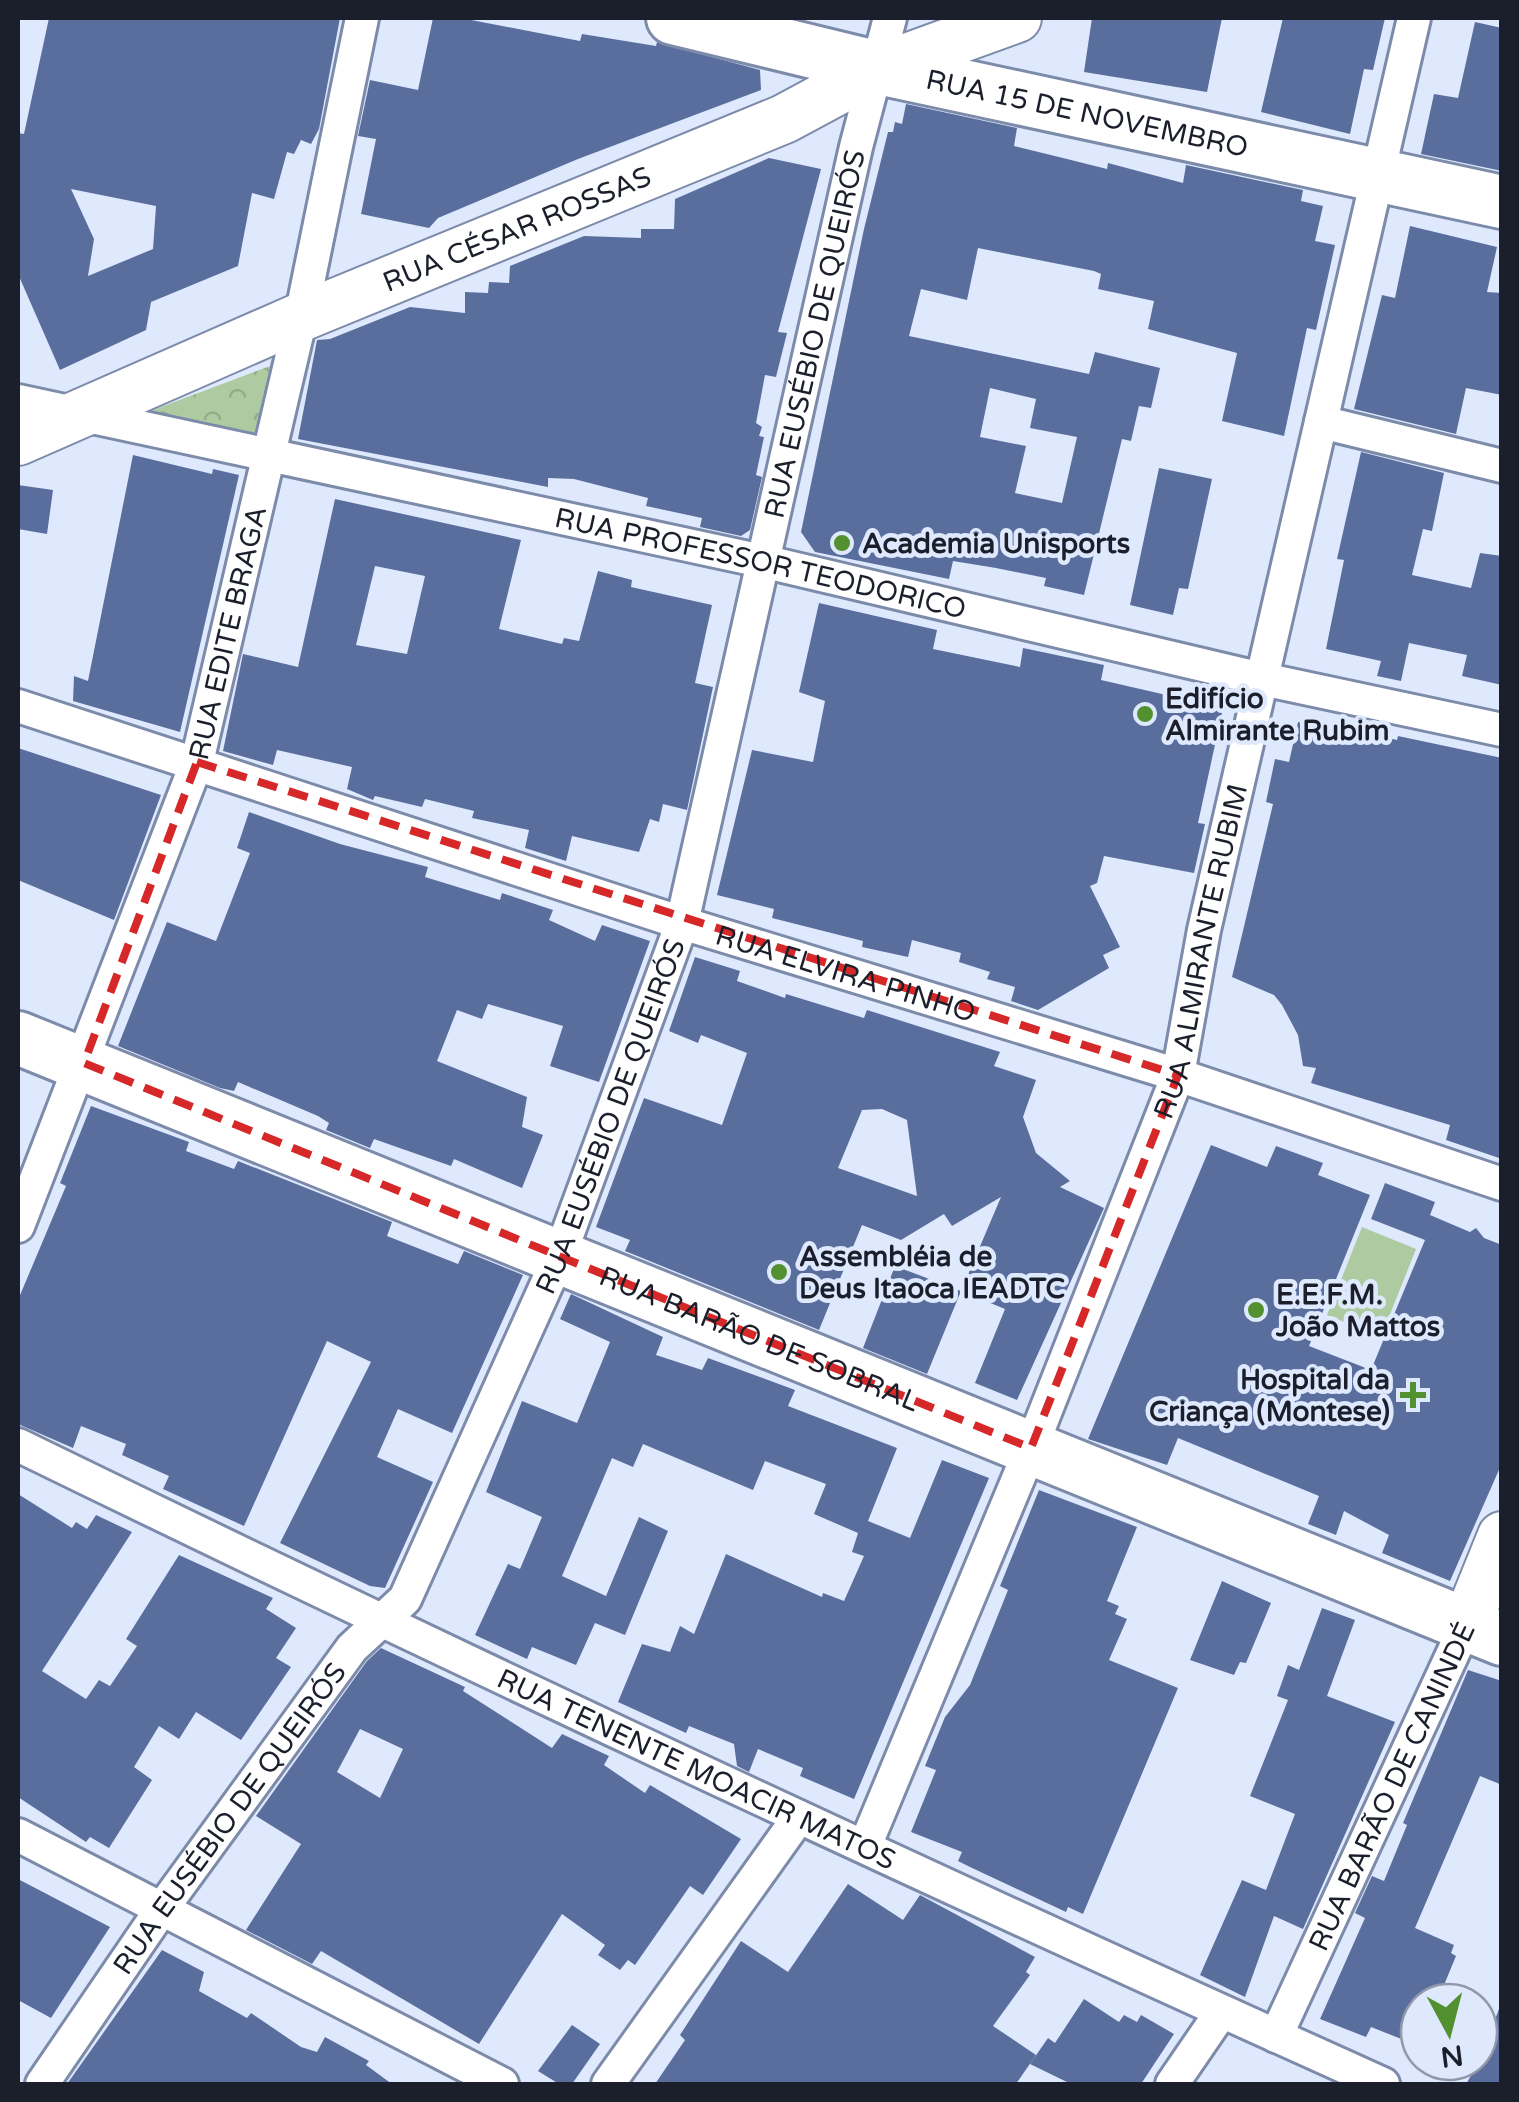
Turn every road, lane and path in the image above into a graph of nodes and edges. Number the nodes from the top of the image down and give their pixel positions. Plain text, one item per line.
1 (362, 18) edge
2 (674, 18) edge
3 (890, 18) edge
4 (1017, 18) edge
5 (1414, 18) edge
6 (879, 68) junction
7 (1381, 176) junction
8 (1502, 202) edge
9 (301, 317) junction
10 (18, 401) edge
11 (78, 415) junction
12 (1321, 422) junction
13 (18, 440) edge
14 (267, 457) junction
15 (1502, 466) edge
16 (762, 561) junction
17 (1262, 679) junction
18 (18, 706) edge
19 (1502, 730) edge
20 (197, 762) junction
21 (682, 923) junction
22 (18, 1038) edge
23 (84, 1063) junction
24 (1178, 1075) junction
25 (1502, 1184) edge
26 (18, 1226) edge
27 (559, 1257) junction
28 (18, 1445) edge
29 (1031, 1448) junction
30 (1502, 1536) edge
31 (381, 1622) junction
32 (1484, 1632) edge
33 (799, 1817) junction
34 (18, 1835) edge
35 (865, 1846) junction
36 (161, 1910) junction
37 (1220, 2014) junction
38 (1276, 2036) junction
39 (42, 2084) edge
40 (502, 2084) edge
41 (608, 2084) edge
42 (1172, 2084) edge
43 (1384, 2084) edge

1 - 9 street, RUA EDITE BRAGA
2 - 6 main road, RUA 15 DE NOVEMBRO
3 - 6 street, RUA EUSÉBIO DE QUEIRÓS
4 - 6 main road, RUA CÉSAR ROSSAS
5 - 7 street, RUA ALMIRANTE RUBIM
6 - 7 main road, RUA 15 DE NOVEMBRO
6 - 9 main road, RUA CÉSAR ROSSAS
6 - 16 street, RUA EUSÉBIO DE QUEIRÓS
7 - 8 main road, RUA 15 DE NOVEMBRO
7 - 12 street, RUA ALMIRANTE RUBIM
9 - 11 main road, RUA CÉSAR ROSSAS
9 - 14 street, RUA EDITE BRAGA
10 - 11 street, RUA PROFESSOR TEODORICO
11 - 13 main road, RUA CÉSAR ROSSAS
11 - 14 street, RUA PROFESSOR TEODORICO
12 - 15 street
12 - 17 street, RUA ALMIRANTE RUBIM
14 - 16 street, RUA PROFESSOR TEODORICO
14 - 20 street, RUA EDITE BRAGA
16 - 17 street, RUA PROFESSOR TEODORICO
16 - 21 street, RUA EUSÉBIO DE QUEIRÓS
17 - 19 street, RUA PROFESSOR TEODORICO
17 - 24 street, RUA ALMIRANTE RUBIM
18 - 20 street, RUA ELVIRA PINHO
20 - 21 street, RUA ELVIRA PINHO
20 - 23 street, RUA EDITE BRAGA
21 - 24 street, RUA ELVIRA PINHO
21 - 27 street, RUA EUSÉBIO DE QUEIRÓS
22 - 23 main road, RUA BARÃO DE SOBRAL
23 - 26 street, RUA EDITE BRAGA
23 - 27 main road, RUA BARÃO DE SOBRAL
24 - 25 street, RUA ELVIRA PINHO
24 - 29 street, RUA ALMIRANTE RUBIM
27 - 29 main road, RUA BARÃO DE SOBRAL
27 - 31 street, RUA EUSÉBIO DE QUEIRÓS
28 - 31 street, RUA TENENTE MOACIR MATOS
29 - 32 main road, RUA BARÃO DE SOBRAL
29 - 35 street, RUA ALMIRANTE RUBIM
30 - 32 main road, RUA BARÃO DE CANINDÉ
31 - 33 street, RUA TENENTE MOACIR MATOS
31 - 36 street, RUA EUSÉBIO DE QUEIRÓS
32 - 38 street, RUA BARÃO DE CANINDÉ
33 - 35 street, RUA TENENTE MOACIR MATOS
33 - 41 street
34 - 36 street
35 - 37 street, RUA TENENTE MOACIR MATOS
36 - 39 street, RUA EUSÉBIO DE QUEIRÓS
36 - 40 street
37 - 38 street, RUA TENENTE MOACIR MATOS
37 - 42 street
38 - 43 street, RUA TENENTE MOACIR MATOS

